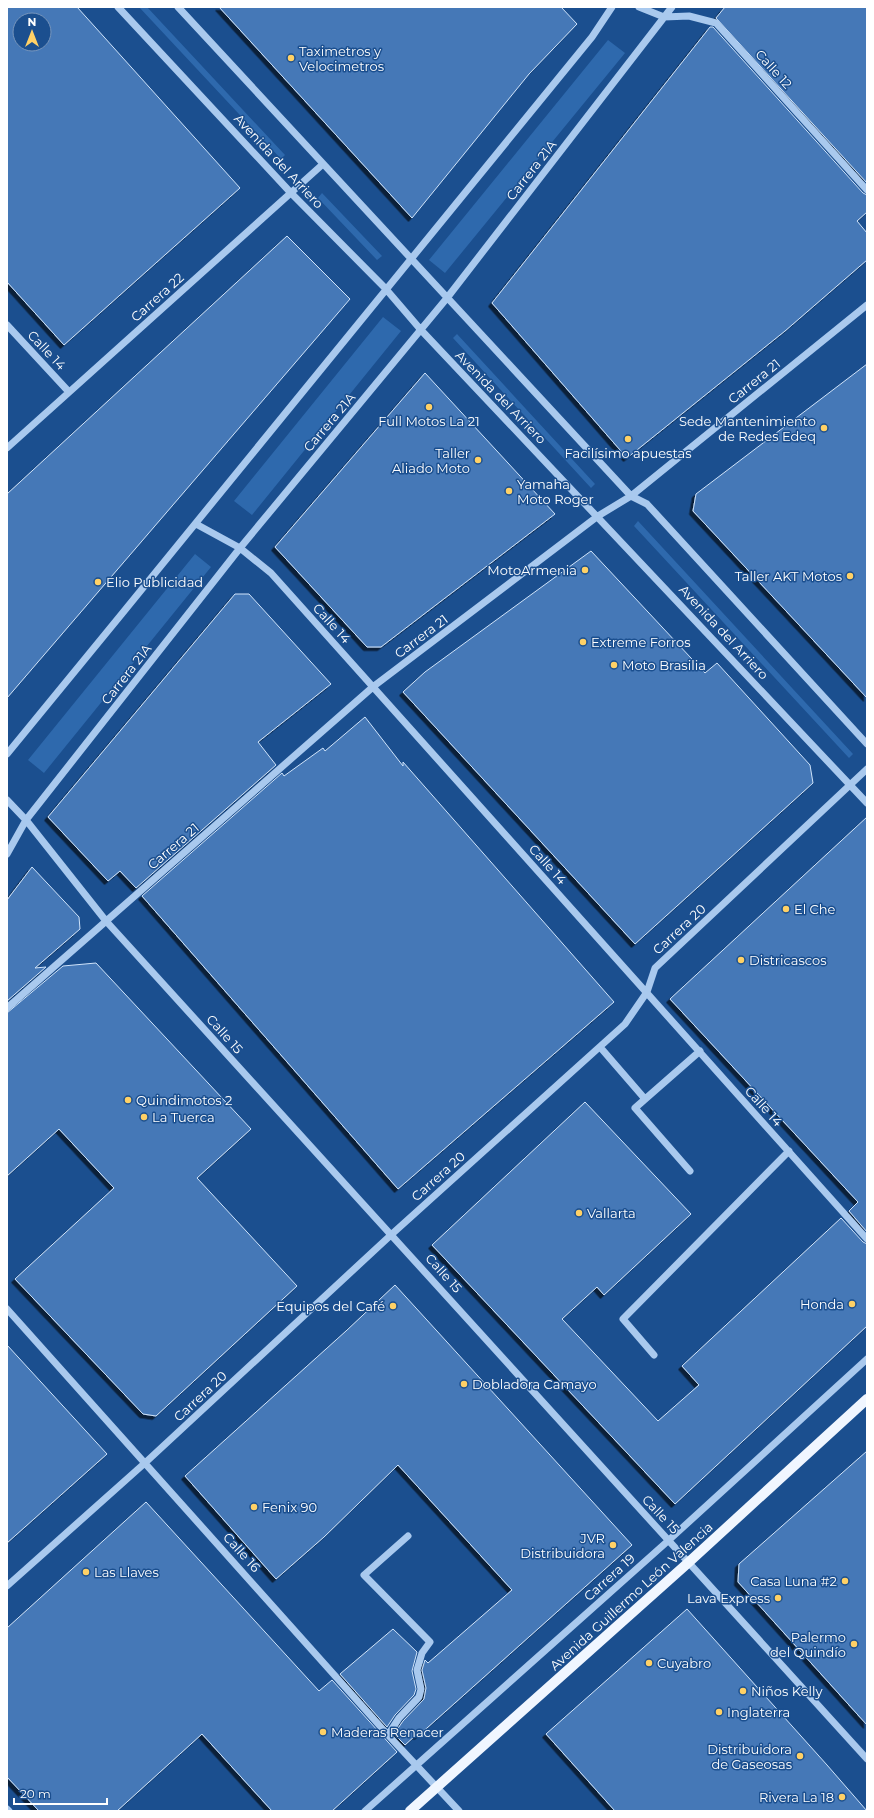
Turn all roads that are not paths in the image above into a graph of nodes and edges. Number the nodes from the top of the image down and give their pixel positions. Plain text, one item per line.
1 (118, 7) edge
2 (178, 7) edge
3 (612, 7) edge
4 (639, 7) edge
5 (672, 7) edge
6 (664, 17) junction
7 (323, 164) junction
8 (867, 190) edge
9 (291, 193) junction
10 (409, 257) junction
11 (385, 288) junction
12 (447, 298) junction
13 (867, 305) edge
14 (7, 325) edge
15 (421, 330) junction
16 (69, 392) junction
17 (7, 448) edge
18 (631, 496) junction
19 (598, 516) junction
20 (196, 524) junction
21 (240, 548) junction
22 (374, 686) junction
23 (867, 744) edge
24 (7, 754) edge
25 (867, 769) edge
26 (850, 784) junction
27 (7, 800) edge
28 (867, 802) edge
29 (26, 820) junction
30 (7, 854) edge
31 (106, 921) junction
32 (647, 992) junction
33 (7, 1008) edge
34 (600, 1047) junction
35 (700, 1051) junction
36 (645, 1099) junction
37 (789, 1151) junction
38 (690, 1171) dead end
39 (392, 1234) junction
40 (867, 1239) edge
41 (7, 1309) edge
42 (654, 1356) dead end
43 (867, 1358) edge
44 (867, 1399) edge
45 (146, 1462) junction
46 (408, 1536) dead end
47 (669, 1540) junction
48 (690, 1562) junction
49 (7, 1586) edge
50 (388, 1735) junction
51 (867, 1759) edge
52 (416, 1766) junction
53 (438, 1787) junction
54 (365, 1811) edge
55 (410, 1811) edge
56 (459, 1811) edge

1 - 9 street, Avenida del Arriero
2 - 7 street, Avenida del Arriero
3 - 10 street
4 - 6 street, Calle 12
5 - 6 street, Carrera 21A
6 - 8 street, Calle 12
6 - 12 street, Carrera 21A
7 - 9 street, Carrera 22
7 - 10 street, Avenida del Arriero
9 - 11 street, Avenida del Arriero
9 - 16 street, Carrera 22
10 - 11 street
10 - 12 street, Avenida del Arriero
11 - 15 street, Avenida del Arriero
11 - 20 street
12 - 15 street, Carrera 21A
12 - 18 street, Avenida del Arriero
13 - 18 street, Carrera 21
14 - 16 street, Calle 14
15 - 19 street, Avenida del Arriero
15 - 21 street, Carrera 21A
16 - 17 street, Carrera 22
18 - 19 street, Carrera 21
18 - 23 street, Avenida del Arriero
19 - 22 street, Carrera 21
19 - 26 street, Avenida del Arriero
20 - 21 street, Calle 14
20 - 24 street
21 - 22 street, Calle 14
21 - 29 street, Carrera 21A
22 - 31 street, Carrera 21
22 - 32 street, Calle 14
25 - 26 street, Carrera 20
26 - 28 street, Avenida del Arriero
26 - 32 street, Carrera 20
27 - 29 street, Calle 15
29 - 30 street, Carrera 21A
29 - 31 street, Calle 15
31 - 33 street, Carrera 21
31 - 39 street, Calle 15
32 - 34 street, Carrera 20
32 - 35 street, Calle 14
34 - 36 street
34 - 39 street, Carrera 20
35 - 36 street
35 - 37 street, Calle 14
36 - 38 street
37 - 40 street, Calle 14
37 - 42 street
39 - 45 street, Carrera 20
39 - 47 street, Calle 15
41 - 45 street, Calle 16
43 - 47 street, Carrera 19
44 - 48 main road, Avenida Guillermo León Valencia
45 - 49 street, Carrera 20
45 - 50 street, Calle 16
46 - 50 street
47 - 48 street, Calle 15
47 - 52 street, Carrera 19
48 - 51 street, Calle 15
48 - 53 main road, Avenida Guillermo León Valencia
50 - 52 street, Calle 16
52 - 53 street, Calle 16
52 - 54 street, Carrera 19
53 - 55 main road, Avenida Guillermo León Valencia
53 - 56 street, Calle 16

